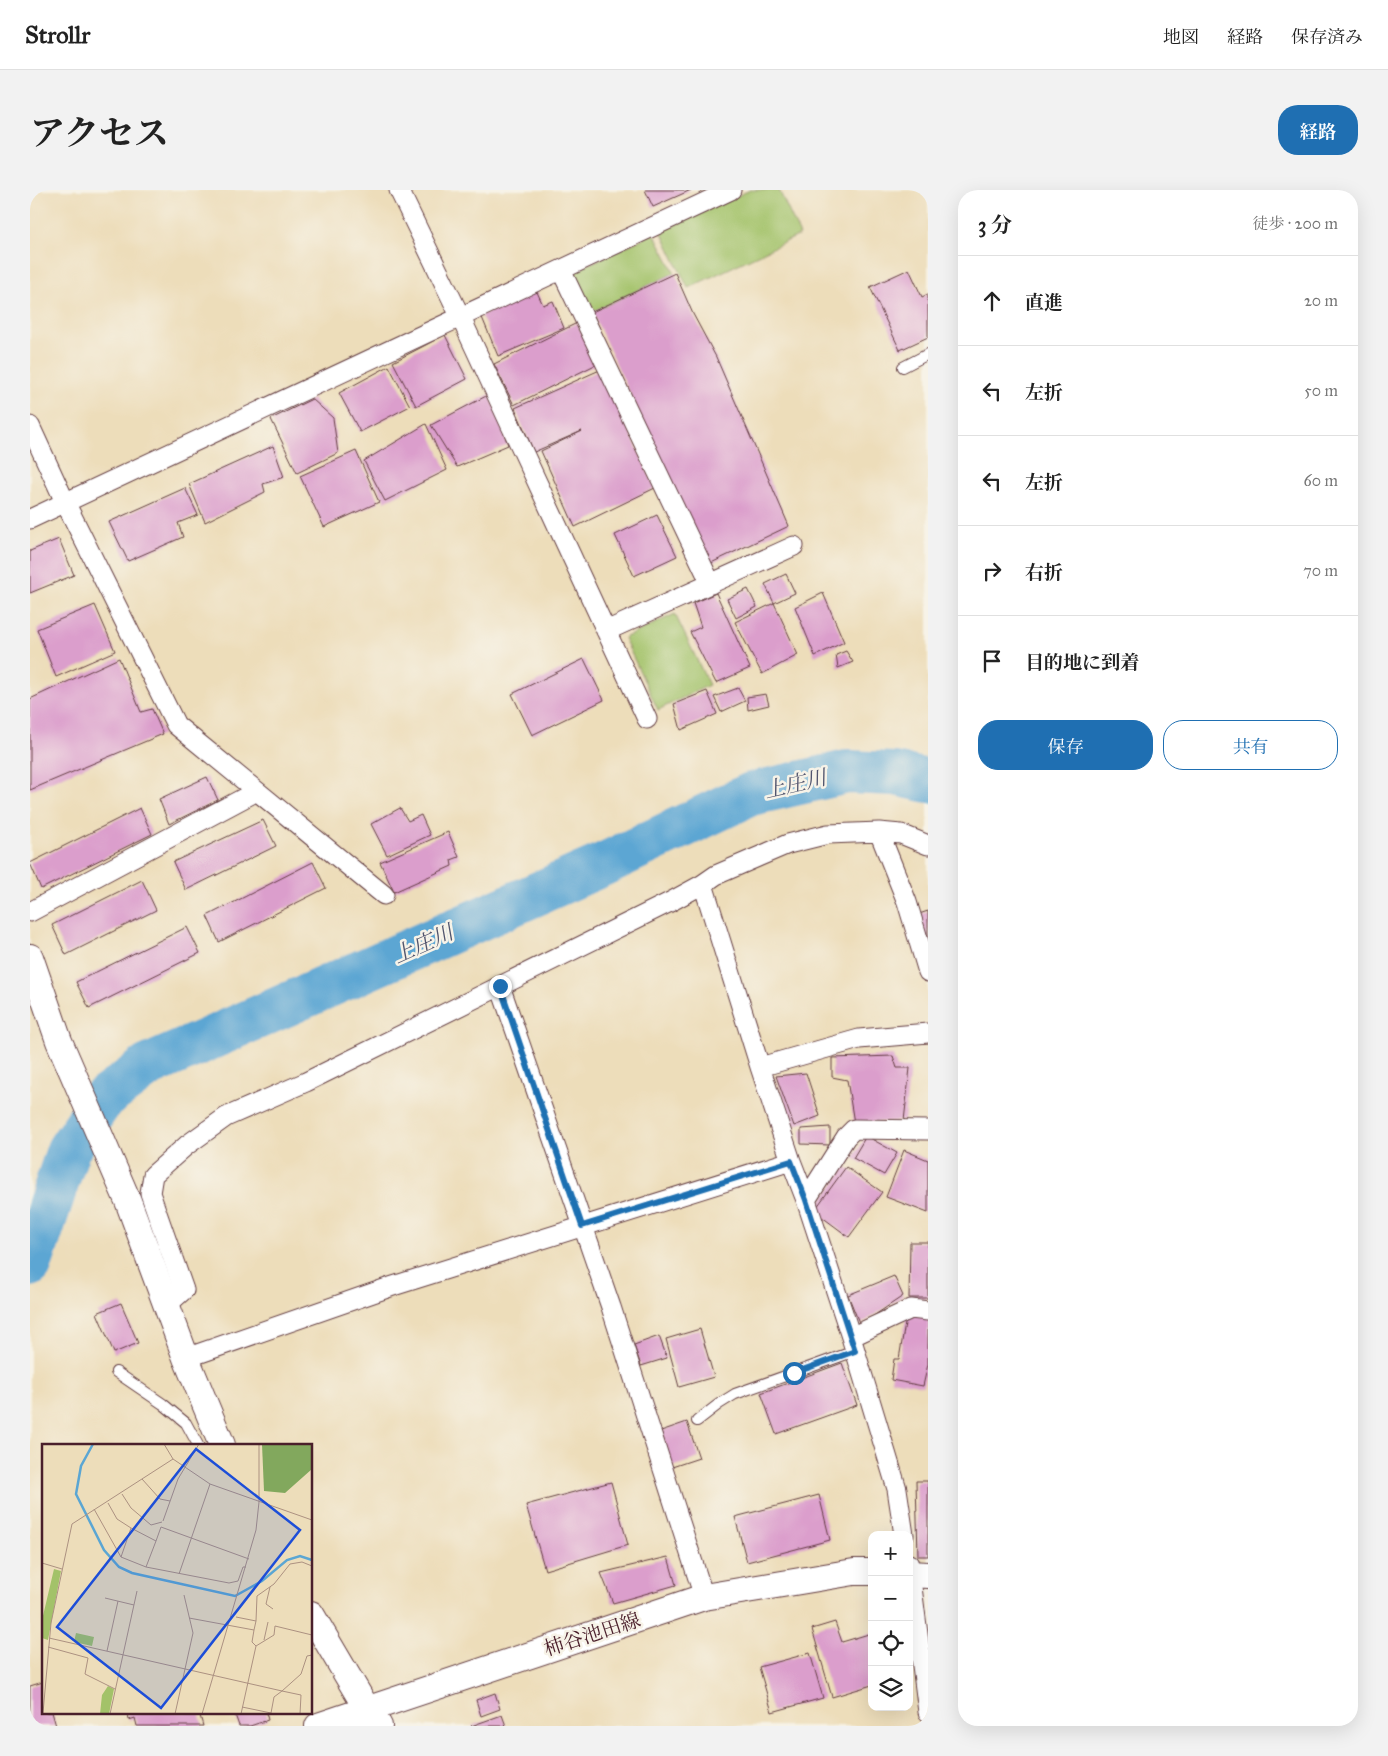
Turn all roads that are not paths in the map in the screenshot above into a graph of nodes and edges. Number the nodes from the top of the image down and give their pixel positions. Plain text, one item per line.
1 (399, 190) edge
2 (731, 190) edge
3 (561, 270) junction
4 (461, 318) junction
5 (928, 354) edge
6 (903, 366) dead end
7 (30, 426) edge
8 (65, 502) junction
9 (30, 519) edge
10 (794, 546) dead end
11 (711, 584) junction
12 (606, 631) junction
13 (647, 719) dead end
14 (258, 791) junction
15 (879, 832) junction
16 (928, 846) edge
17 (703, 884) junction
18 (384, 895) dead end
19 (30, 912) edge
20 (30, 957) edge
21 (928, 972) edge
22 (500, 986) junction
23 (928, 1033) edge
24 (760, 1067) junction
25 (928, 1130) edge
26 (791, 1161) junction
27 (806, 1200) junction
28 (582, 1226) junction
29 (167, 1305) junction
30 (928, 1311) edge
31 (853, 1344) junction
32 (186, 1358) junction
33 (116, 1372) dead end
34 (697, 1421) dead end
35 (197, 1444) edge
36 (222, 1444) edge
37 (903, 1531) edge
38 (868, 1572) edge
39 (914, 1572) edge
40 (704, 1597) junction
41 (312, 1616) edge
42 (928, 1712) edge
43 (373, 1718) edge
44 (318, 1726) edge

1 - 4 street
2 - 3 street
3 - 4 street
3 - 11 street
4 - 8 street
4 - 12 street
5 - 6 lane
7 - 8 street
8 - 9 street
8 - 14 street
10 - 11 street
11 - 12 street
12 - 13 street
14 - 18 street
14 - 19 street
15 - 16 street
15 - 17 street
15 - 21 street
17 - 22 street
17 - 24 street
20 - 29 street
22 - 28 street
22 - 29 street
23 - 24 street
24 - 26 street
25 - 27 street
26 - 27 street
26 - 28 street
27 - 31 street
28 - 32 street
28 - 40 street
29 - 32 street
30 - 31 street
31 - 34 lane
31 - 37 street
32 - 36 street
33 - 35 lane
38 - 40 street, 柿谷池田線
39 - 42 street
40 - 43 street, 柿谷池田線
41 - 43 street
43 - 44 street, 柿谷池田線

